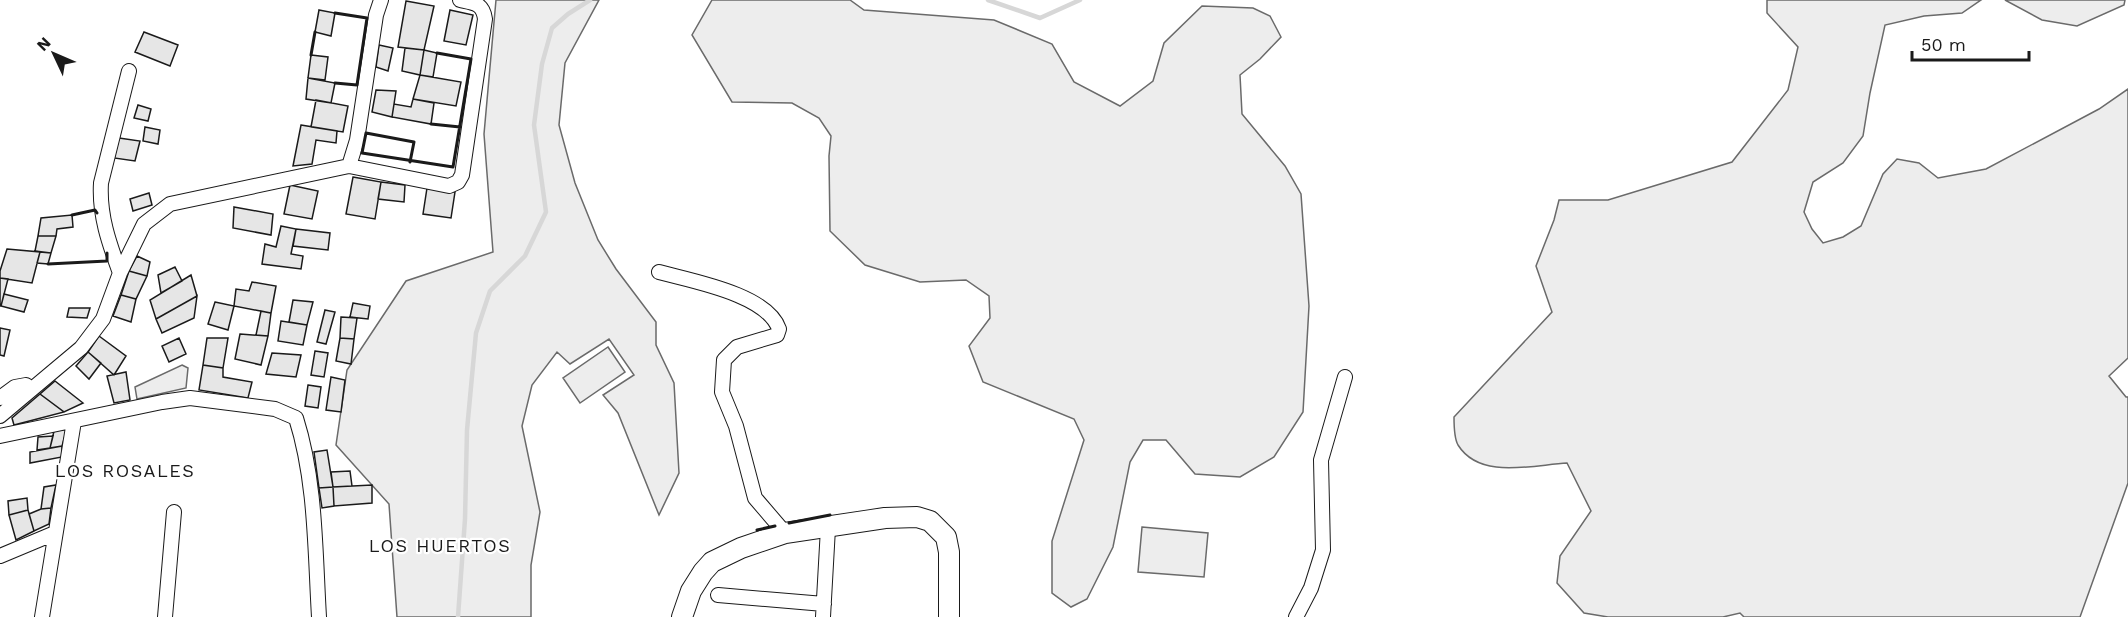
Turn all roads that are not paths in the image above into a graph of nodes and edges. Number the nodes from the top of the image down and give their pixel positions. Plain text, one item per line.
1 (381, 0) edge
2 (459, 0) edge
3 (129, 71) dead end
4 (349, 166) junction
5 (659, 272) dead end
6 (120, 273) junction
7 (1345, 377) dead end
8 (31, 389) junction
9 (0, 398) edge
10 (0, 416) edge
11 (74, 421) junction
12 (0, 436) edge
13 (174, 512) dead end
14 (828, 528) junction
15 (55, 533) junction
16 (785, 533) junction
17 (0, 556) edge
18 (718, 596) dead end
19 (823, 610) edge
20 (42, 617) edge
21 (165, 617) edge
22 (319, 617) edge
23 (682, 617) edge
24 (949, 617) edge
25 (1296, 617) edge

1 - 4 street
2 - 4 street
3 - 6 street
4 - 6 street
5 - 16 street
6 - 8 street
7 - 25 street
8 - 9 street
8 - 10 street
11 - 12 street
11 - 15 street
11 - 22 street
13 - 21 street
14 - 16 main road
14 - 19 street
14 - 24 main road
15 - 17 street
15 - 20 street
16 - 23 main road
18 - 19 street

